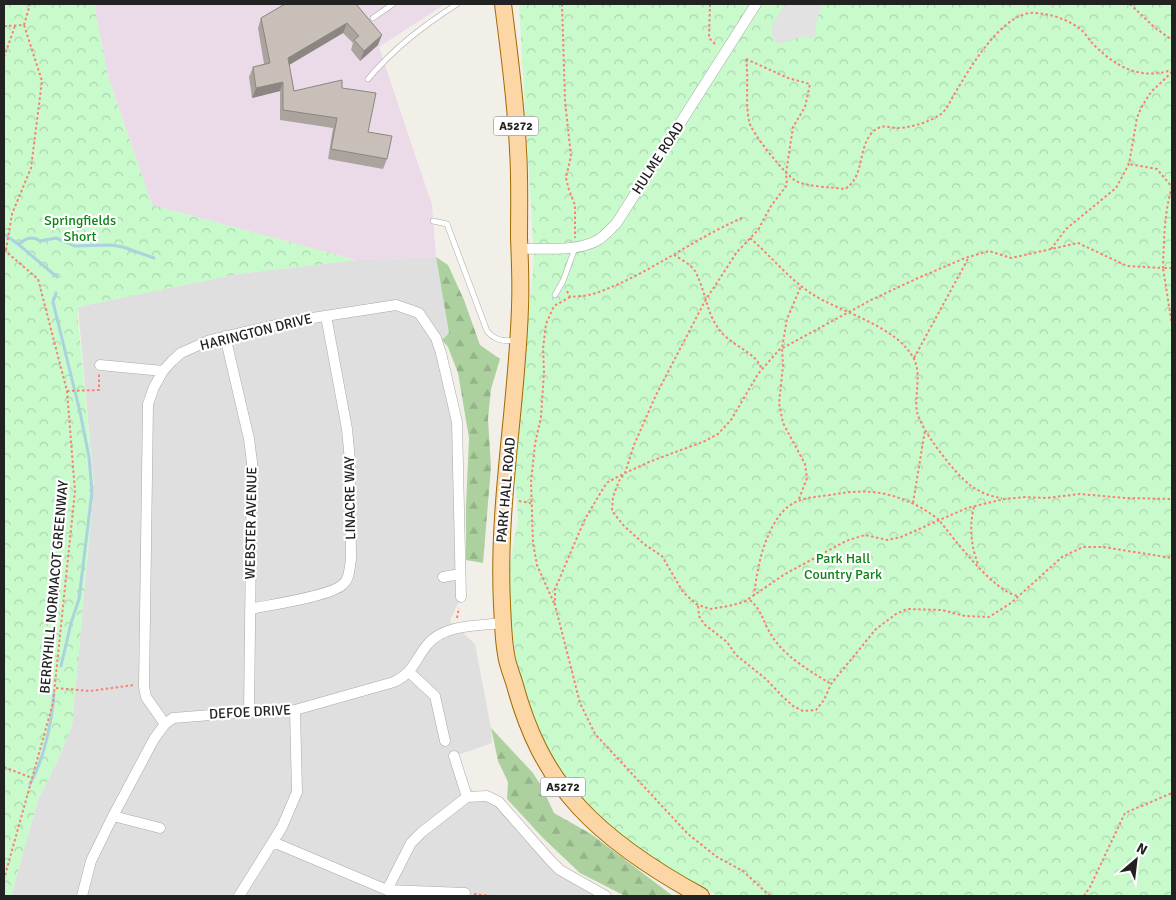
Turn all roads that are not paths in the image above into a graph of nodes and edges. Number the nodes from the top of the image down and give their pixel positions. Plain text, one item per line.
1 (393, 4) edge
2 (442, 4) edge
3 (457, 4) edge
4 (503, 4) edge
5 (756, 4) edge
6 (447, 10) junction
7 (373, 18) dead end
8 (368, 79) dead end
9 (433, 221) dead end
10 (575, 247) junction
11 (519, 249) junction
12 (555, 295) dead end
13 (326, 316) junction
14 (225, 336) junction
15 (518, 340) junction
16 (100, 365) road end
17 (164, 371) junction
18 (460, 574) junction
19 (443, 577) dead end
20 (461, 597) road end
21 (250, 609) junction
22 (503, 624) junction
23 (409, 672) junction
24 (295, 710) junction
25 (249, 712) junction
26 (165, 724) junction
27 (446, 740) dead end
28 (454, 756) dead end
29 (467, 798) junction
30 (113, 816) junction
31 (160, 828) dead end
32 (273, 842) junction
33 (387, 890) junction
34 (465, 893) road end
35 (82, 896) edge
36 (239, 896) edge
37 (606, 896) edge
38 (701, 896) edge

1 - 7 lane
2 - 6 lane
3 - 6 lane
4 - 11 main road, PARK HALL ROAD / A5272
5 - 10 street, HULME ROAD
6 - 8 lane
9 - 15 lane
10 - 11 street, HULME ROAD
10 - 12 lane
11 - 15 main road, PARK HALL ROAD / A5272
13 - 14 street, HARINGTON DRIVE
13 - 18 street, HARINGTON DRIVE
13 - 21 street, LINACRE WAY
14 - 17 street, HARINGTON DRIVE
14 - 21 street, WEBSTER AVENUE
15 - 22 main road, PARK HALL ROAD / A5272
16 - 17 street
17 - 26 street, HARINGTON DRIVE
18 - 19 street
18 - 20 street, HARINGTON DRIVE
21 - 25 street, WEBSTER AVENUE
22 - 23 street, DEFOE DRIVE
22 - 38 main road, PARK HALL ROAD / A5272
23 - 24 street, DEFOE DRIVE
23 - 27 street
24 - 25 street, DEFOE DRIVE
24 - 32 street
25 - 26 street, DEFOE DRIVE
26 - 30 street
28 - 29 street
29 - 33 street
29 - 37 street
30 - 31 street
30 - 35 street
32 - 33 street
32 - 36 street
33 - 34 street

